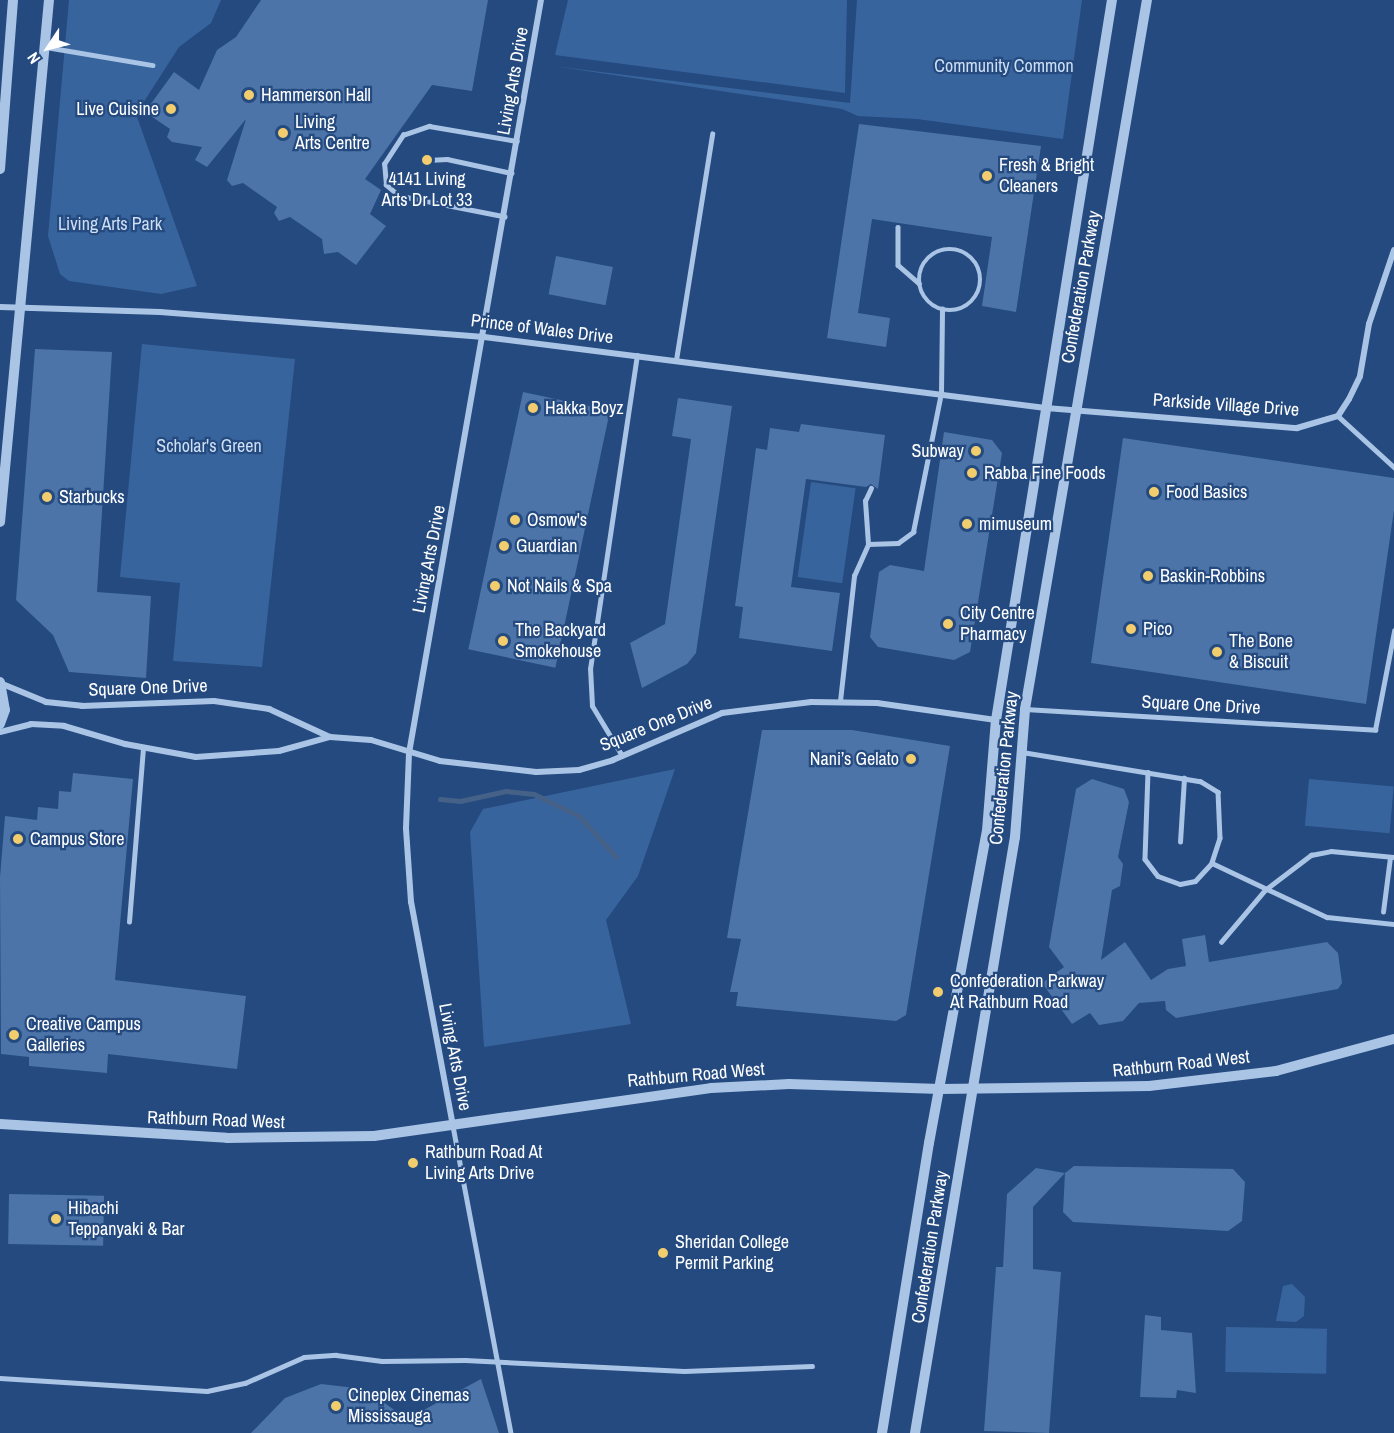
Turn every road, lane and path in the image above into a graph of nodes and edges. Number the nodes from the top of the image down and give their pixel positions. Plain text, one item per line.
1 (13, 0) edge
2 (49, 0) edge
3 (542, 0) edge
4 (1112, 0) edge
5 (1147, 0) edge
6 (46, 47) junction
7 (152, 65) dead end
8 (712, 134) dead end
9 (517, 141) junction
10 (427, 160) dead end
11 (0, 169) edge
12 (512, 173) junction
13 (505, 217) junction
14 (898, 227) dead end
15 (1394, 250) edge
16 (919, 283) junction
17 (0, 308) edge
18 (22, 309) junction
19 (942, 309) junction
20 (484, 337) junction
21 (636, 356) junction
22 (676, 360) junction
23 (940, 393) junction
24 (1046, 408) junction
25 (1077, 410) junction
26 (1338, 417) junction
27 (1394, 467) edge
28 (871, 488) dead end
29 (0, 522) edge
30 (868, 544) junction
31 (1394, 631) edge
32 (0, 683) edge
33 (840, 701) junction
34 (1025, 709) junction
35 (996, 720) junction
36 (0, 724) edge
37 (0, 732) edge
38 (330, 737) junction
39 (143, 748) junction
40 (1019, 751) junction
41 (409, 753) junction
42 (622, 756) junction
43 (1148, 772) junction
44 (1184, 778) junction
45 (1180, 842) dead end
46 (1392, 857) edge
47 (1212, 863) junction
48 (1265, 890) junction
49 (1383, 912) dead end
50 (129, 922) dead end
51 (1394, 924) edge
52 (1221, 942) dead end
53 (1394, 1039) edge
54 (972, 1088) junction
55 (940, 1089) junction
56 (0, 1124) edge
57 (453, 1126) junction
58 (497, 1362) junction
59 (812, 1366) dead end
60 (0, 1378) edge
61 (511, 1433) edge
62 (882, 1433) edge
63 (915, 1433) edge

1 - 11 street
2 - 6 street
3 - 9 street, Living Arts Drive
4 - 24 street, Confederation Parkway
5 - 25 street, Confederation Parkway
6 - 7 lane
6 - 18 street
8 - 22 lane
9 - 12 street, Living Arts Drive
9 - 13 lane
10 - 12 lane
12 - 13 street, Living Arts Drive
13 - 20 street, Living Arts Drive
14 - 16 lane
15 - 26 street
16 - 19 lane
16 - 19 lane
17 - 18 street, Prince of Wales Drive
18 - 20 street, Prince of Wales Drive
18 - 29 street
19 - 23 lane
20 - 21 street, Prince of Wales Drive
20 - 41 street, Living Arts Drive
21 - 22 street, Prince of Wales Drive
21 - 42 lane
22 - 23 street, Prince of Wales Drive
23 - 24 street, Prince of Wales Drive
23 - 30 lane
24 - 25 street, Prince of Wales Drive
24 - 35 street, Confederation Parkway
25 - 26 street, Parkside Village Drive
25 - 34 street, Confederation Parkway
26 - 27 lane
28 - 30 lane
30 - 33 lane
31 - 34 lane, Square One Drive
32 - 36 street
32 - 38 street, Square One Drive
33 - 35 street, Square One Drive
33 - 42 street, Square One Drive
34 - 40 street, Confederation Parkway
35 - 55 street, Confederation Parkway
37 - 39 street, Square One Drive
38 - 39 street, Square One Drive
38 - 41 street, Square One Drive
39 - 50 lane
40 - 43 lane
40 - 54 street, Confederation Parkway
41 - 42 street, Square One Drive
41 - 57 street, Living Arts Drive
43 - 44 lane
43 - 47 lane
44 - 45 lane
44 - 47 lane
46 - 48 lane
46 - 49 lane
47 - 48 lane
48 - 51 lane
48 - 52 lane
53 - 54 street, Rathburn Road West
54 - 55 street, Rathburn Road West
54 - 63 street, Confederation Parkway
55 - 57 street, Rathburn Road West
55 - 62 street, Confederation Parkway
56 - 57 street, Rathburn Road West
57 - 58 lane
58 - 59 lane
58 - 60 lane
58 - 61 lane

